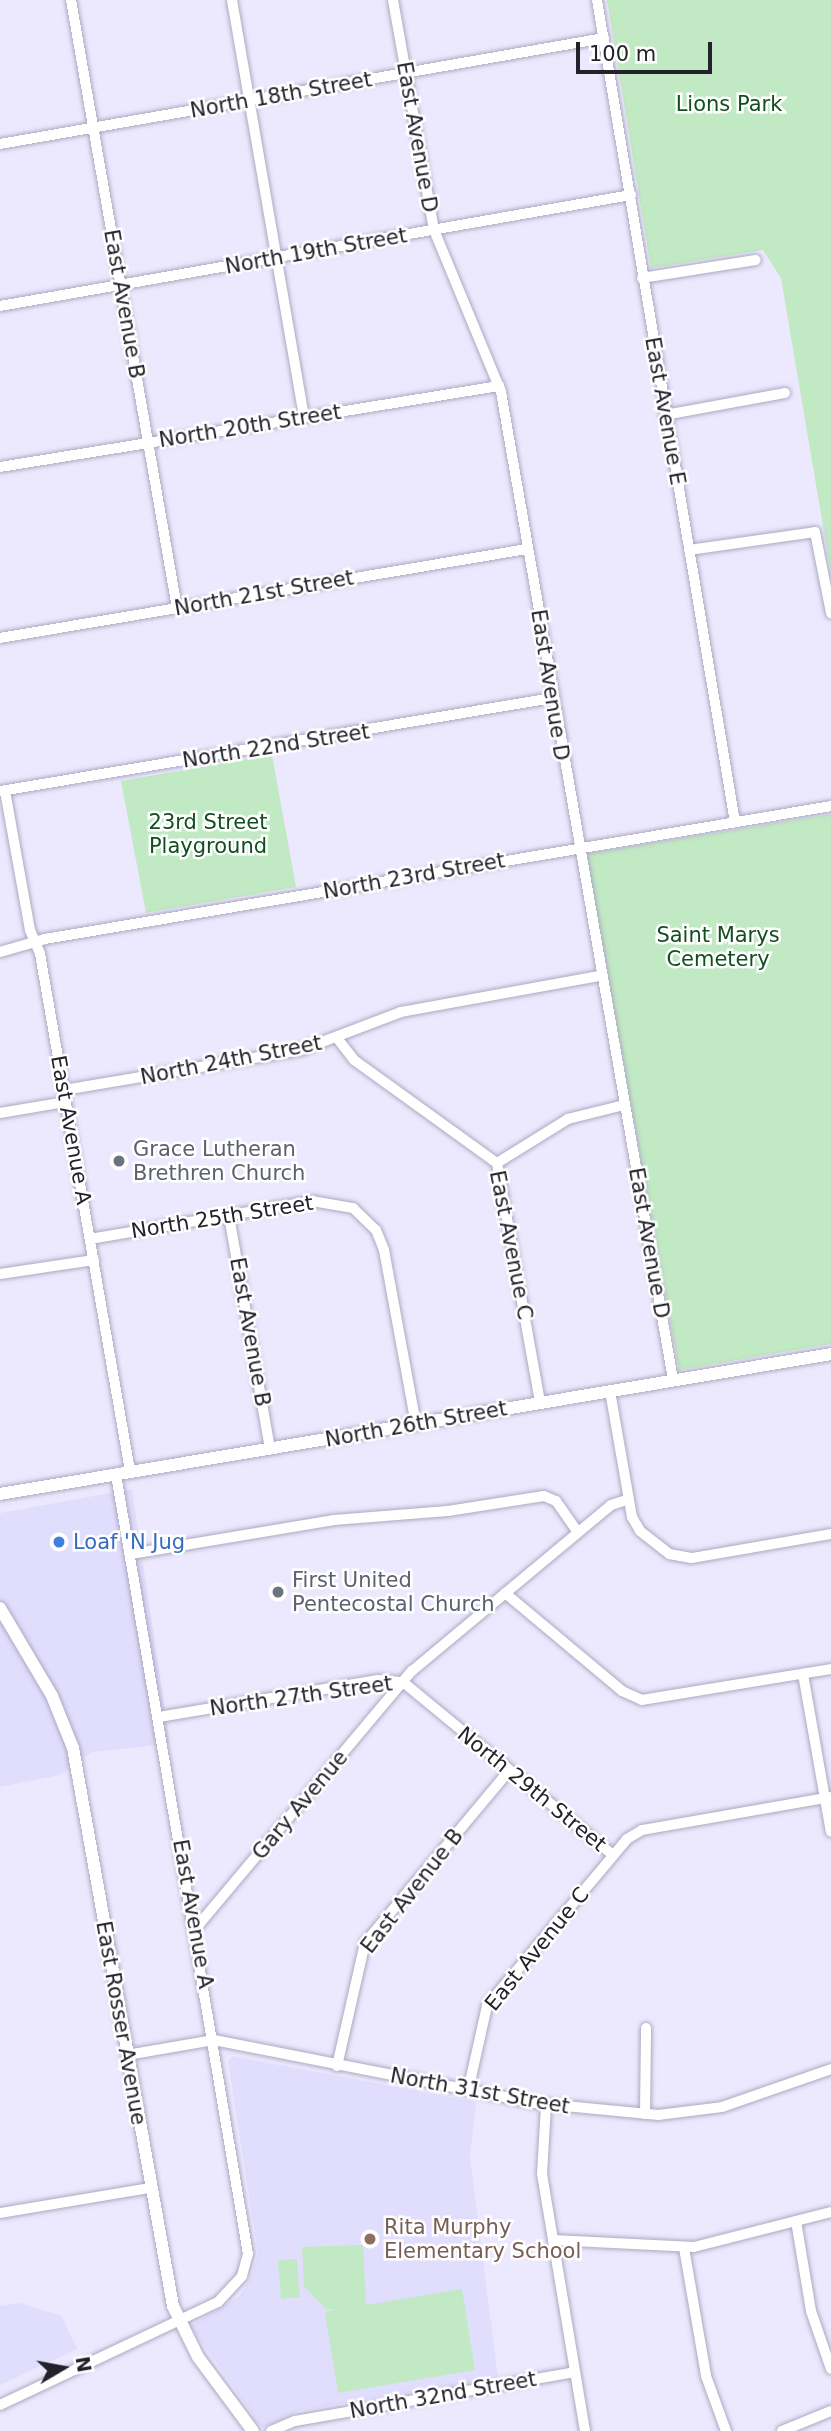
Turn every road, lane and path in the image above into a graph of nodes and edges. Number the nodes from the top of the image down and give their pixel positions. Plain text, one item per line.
1 (71, 0) edge
2 (232, 0) edge
3 (393, 0) edge
4 (597, 0) edge
5 (604, 38) junction
6 (406, 73) junction
7 (250, 101) junction
8 (93, 128) junction
9 (0, 144) edge
10 (631, 195) junction
11 (434, 230) junction
12 (277, 258) junction
13 (756, 260) dead end
14 (642, 278) junction
15 (120, 286) junction
16 (0, 306) edge
17 (499, 386) junction
18 (785, 393) dead end
19 (665, 415) junction
20 (304, 417) junction
21 (148, 443) junction
22 (0, 467) edge
23 (527, 549) junction
24 (689, 550) junction
25 (177, 608) junction
26 (831, 612) edge
27 (0, 638) edge
28 (552, 698) junction
29 (3, 791) edge
30 (831, 806) edge
31 (735, 822) junction
32 (577, 849) junction
33 (34, 941) junction
34 (0, 952) edge
35 (600, 976) junction
36 (337, 1038) junction
37 (64, 1090) junction
38 (66, 1102) junction
39 (624, 1105) junction
40 (0, 1113) edge
41 (497, 1163) junction
42 (229, 1216) junction
43 (90, 1239) junction
44 (94, 1260) junction
45 (0, 1274) edge
46 (831, 1354) edge
47 (673, 1380) junction
48 (610, 1391) junction
49 (540, 1403) junction
50 (416, 1424) junction
51 (270, 1448) junction
52 (131, 1471) junction
53 (117, 1474) junction
54 (0, 1494) edge
55 (629, 1499) junction
56 (578, 1532) junction
57 (831, 1534) edge
58 (131, 1554) junction
59 (505, 1593) junction
60 (0, 1608) edge
61 (831, 1669) edge
62 (803, 1674) junction
63 (403, 1682) junction
64 (159, 1717) junction
65 (509, 1771) junction
66 (828, 1798) edge
67 (831, 1832) edge
68 (613, 1855) junction
69 (196, 1928) junction
70 (646, 2028) dead end
71 (214, 2040) junction
72 (127, 2055) junction
73 (337, 2066) junction
74 (831, 2069) edge
75 (468, 2091) junction
76 (546, 2105) junction
77 (645, 2114) junction
78 (150, 2188) junction
79 (831, 2212) edge
80 (0, 2213) edge
81 (796, 2221) junction
82 (553, 2240) junction
83 (684, 2248) junction
84 (179, 2321) junction
85 (831, 2369) edge
86 (575, 2372) junction
87 (0, 2404) edge
88 (831, 2411) edge
89 (253, 2431) edge
90 (271, 2431) edge
91 (585, 2431) edge
92 (726, 2431) edge
93 (782, 2431) edge

1 - 8 street, East Avenue B
2 - 7 street
3 - 6 street, East Avenue D
4 - 5 street, East Avenue E
5 - 6 street, North 18th Street
5 - 10 street, East Avenue E
6 - 7 street, North 18th Street
6 - 11 street, East Avenue D
7 - 8 street, North 18th Street
7 - 12 street
8 - 9 street, North 18th Street
8 - 15 street, East Avenue B
10 - 11 street, North 19th Street
10 - 14 street, East Avenue E
11 - 12 street, North 19th Street
11 - 17 street, East Avenue D
12 - 15 street, North 19th Street
12 - 20 street
13 - 14 street
14 - 19 street, East Avenue E
15 - 16 street, North 19th Street
15 - 21 street, East Avenue B
17 - 20 street, North 20th Street
17 - 23 street, East Avenue D
18 - 19 street
19 - 24 street, East Avenue E
20 - 21 street, North 20th Street
21 - 22 street, North 20th Street
21 - 25 street, East Avenue B
23 - 25 street, North 21st Street
23 - 28 street, East Avenue D
24 - 26 street
24 - 31 street, East Avenue E
25 - 27 street, North 21st Street
28 - 29 street, North 22nd Street
28 - 32 street, East Avenue D
29 - 33 street, East Avenue A
30 - 31 street, North 23rd Street
31 - 32 street, North 23rd Street
32 - 33 street, North 23rd Street
32 - 35 street, East Avenue D
33 - 34 street, North 23rd Street
33 - 37 street, East Avenue A
35 - 36 street, North 24th Street
35 - 39 street, East Avenue D
36 - 37 street, North 24th Street
36 - 41 street, East Avenue C
37 - 38 street, East Avenue A
38 - 40 street
38 - 43 street, East Avenue A
39 - 41 street
39 - 47 street, East Avenue D
41 - 49 street, East Avenue C
42 - 43 street, North 25th Street
42 - 50 street, North 25th Street
42 - 51 street, East Avenue B
43 - 44 street, East Avenue A
44 - 45 street
44 - 52 street, East Avenue A
46 - 47 street, North 26th Street
47 - 48 street, North 26th Street
48 - 49 street, North 26th Street
48 - 55 street
49 - 50 street, North 26th Street
50 - 51 street, North 26th Street
51 - 52 street, North 26th Street
52 - 53 street, North 26th Street
53 - 54 street, North 26th Street
53 - 58 street, East Avenue A
55 - 56 street, North 27th Street
55 - 57 street
56 - 58 street
56 - 59 street, North 27th Street
58 - 64 street, East Avenue A
59 - 62 street
59 - 63 street, North 27th Street
60 - 72 street, East Rosser Avenue
61 - 62 street
62 - 66 street
63 - 64 street, North 27th Street
63 - 65 street, North 29th Street
63 - 69 street, Gary Avenue
64 - 69 street, East Avenue A
65 - 68 street, North 29th Street
65 - 73 street, East Avenue B
66 - 67 street
66 - 68 street, North 29th Street
68 - 75 street, East Avenue C
69 - 71 street, East Avenue A
70 - 77 street
71 - 72 street, North 31st Street
71 - 73 street, North 31st Street
71 - 84 street, East Avenue A
72 - 78 street, East Rosser Avenue
73 - 75 street, North 31st Street
74 - 77 street, North 31st Street
75 - 76 street, North 31st Street
76 - 77 street, North 31st Street
76 - 82 street
78 - 80 street
78 - 84 street, East Rosser Avenue
79 - 81 street
81 - 83 street
81 - 85 street
82 - 83 street
82 - 86 street
83 - 92 street
84 - 87 street, East Avenue A
84 - 89 street, East Rosser Avenue
86 - 90 street, North 32nd Street
86 - 91 street
88 - 93 street

